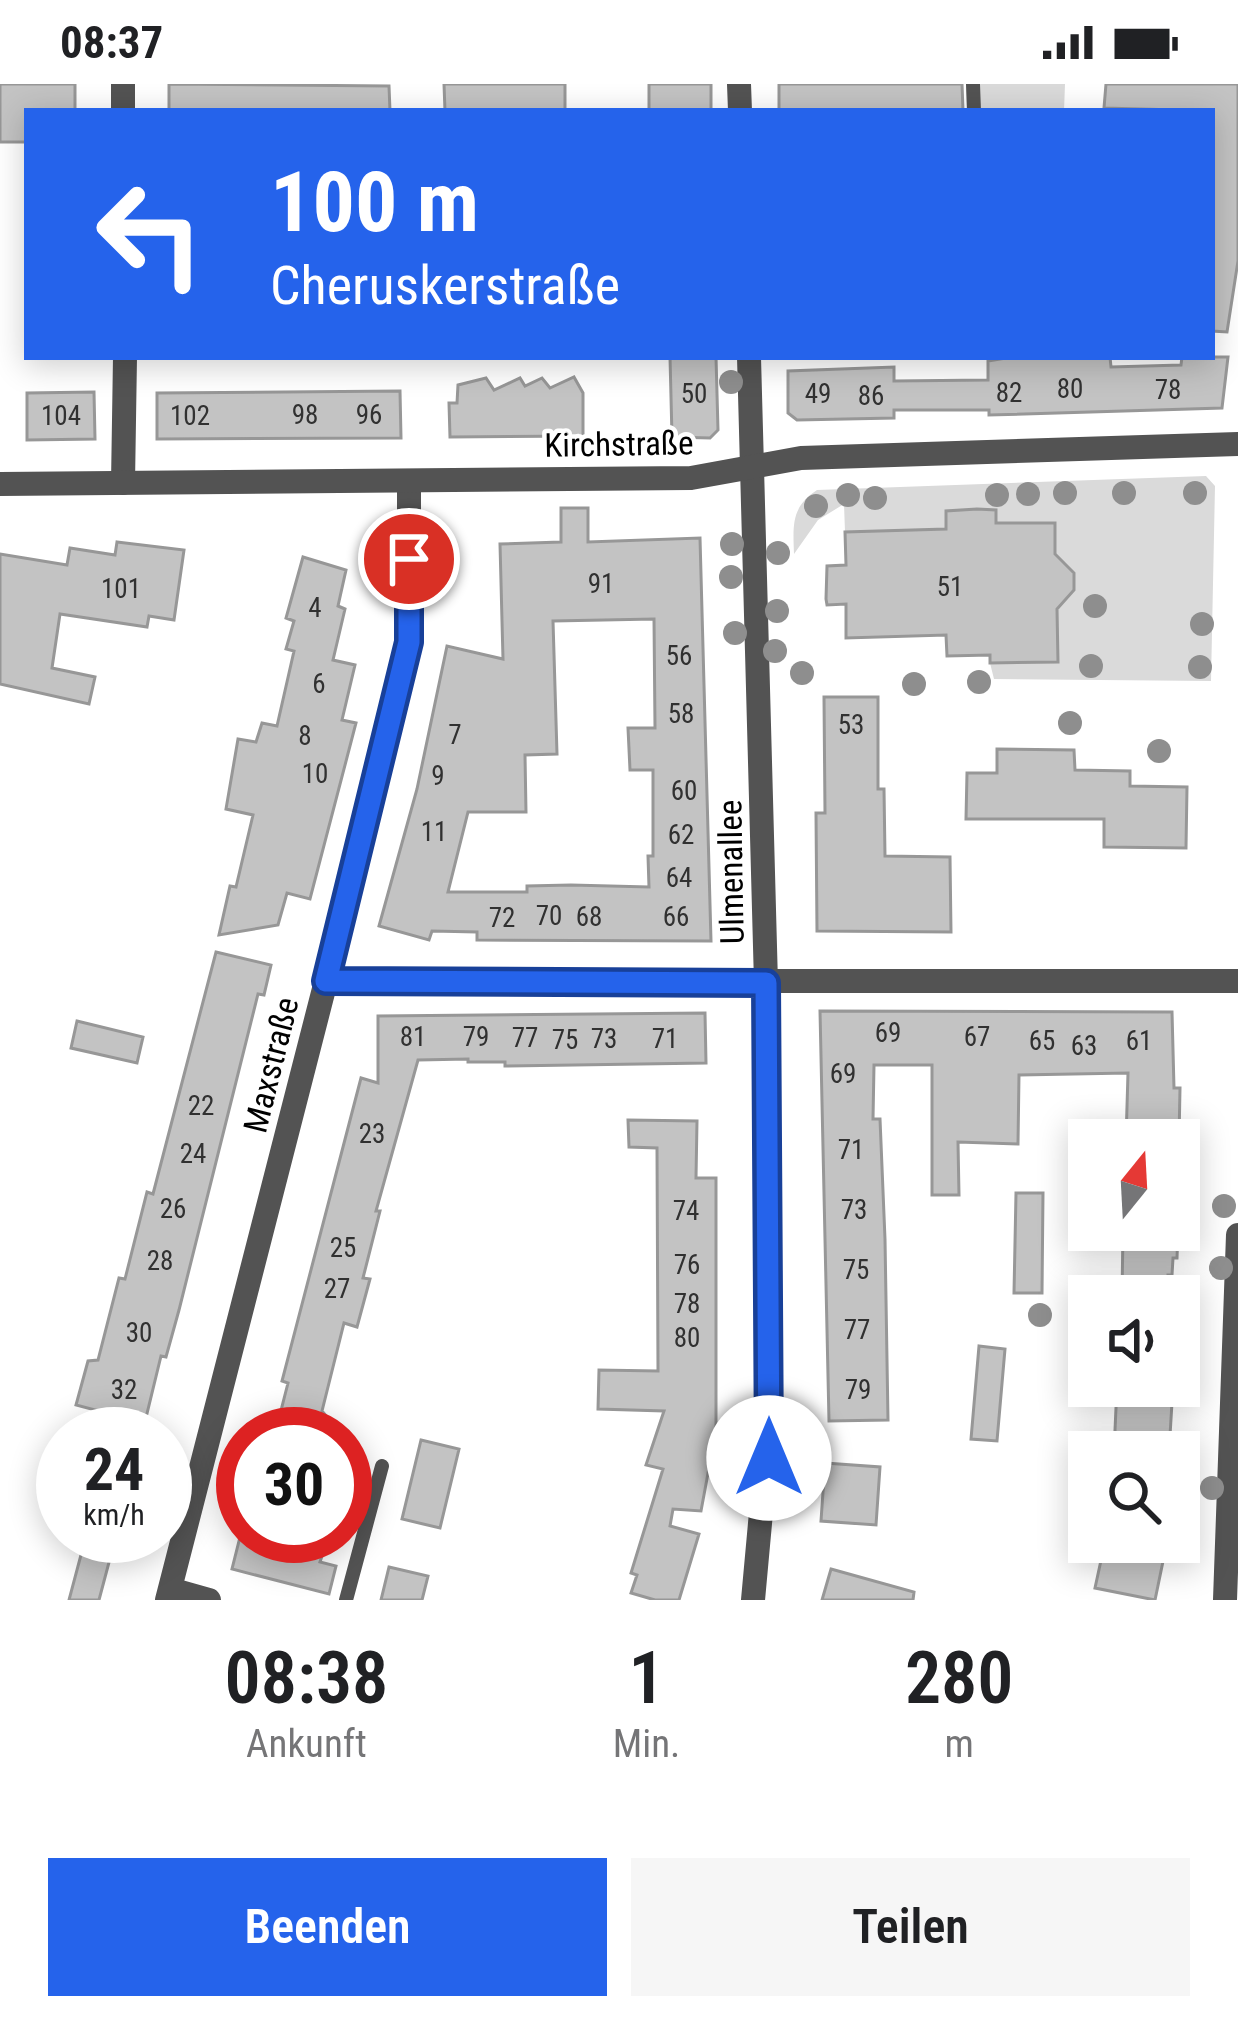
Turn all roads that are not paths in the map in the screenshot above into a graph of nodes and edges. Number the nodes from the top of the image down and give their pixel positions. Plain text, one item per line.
1 (125, 360) edge
2 (749, 360) edge
3 (1238, 444) edge
4 (753, 468) junction
5 (409, 482) junction
6 (123, 483) junction
7 (0, 484) edge
8 (326, 981) junction
9 (1238, 981) edge
10 (766, 983) junction
11 (1238, 1235) edge
12 (382, 1466) dead end
13 (168, 1595) edge
14 (209, 1600) edge
15 (346, 1600) edge
16 (753, 1600) edge
17 (1225, 1600) edge

1 - 6 street
2 - 4 street, Ulmenallee
3 - 4 street, Kirchstraße
4 - 5 street, Kirchstraße
4 - 10 street, Ulmenallee
5 - 6 street, Kirchstraße
5 - 8 street, Maxstraße
6 - 7 street, Kirchstraße
8 - 10 street
8 - 13 street, Maxstraße
9 - 10 street
10 - 16 street, Ulmenallee
11 - 17 street
12 - 15 lane
13 - 14 street, Maxstraße

